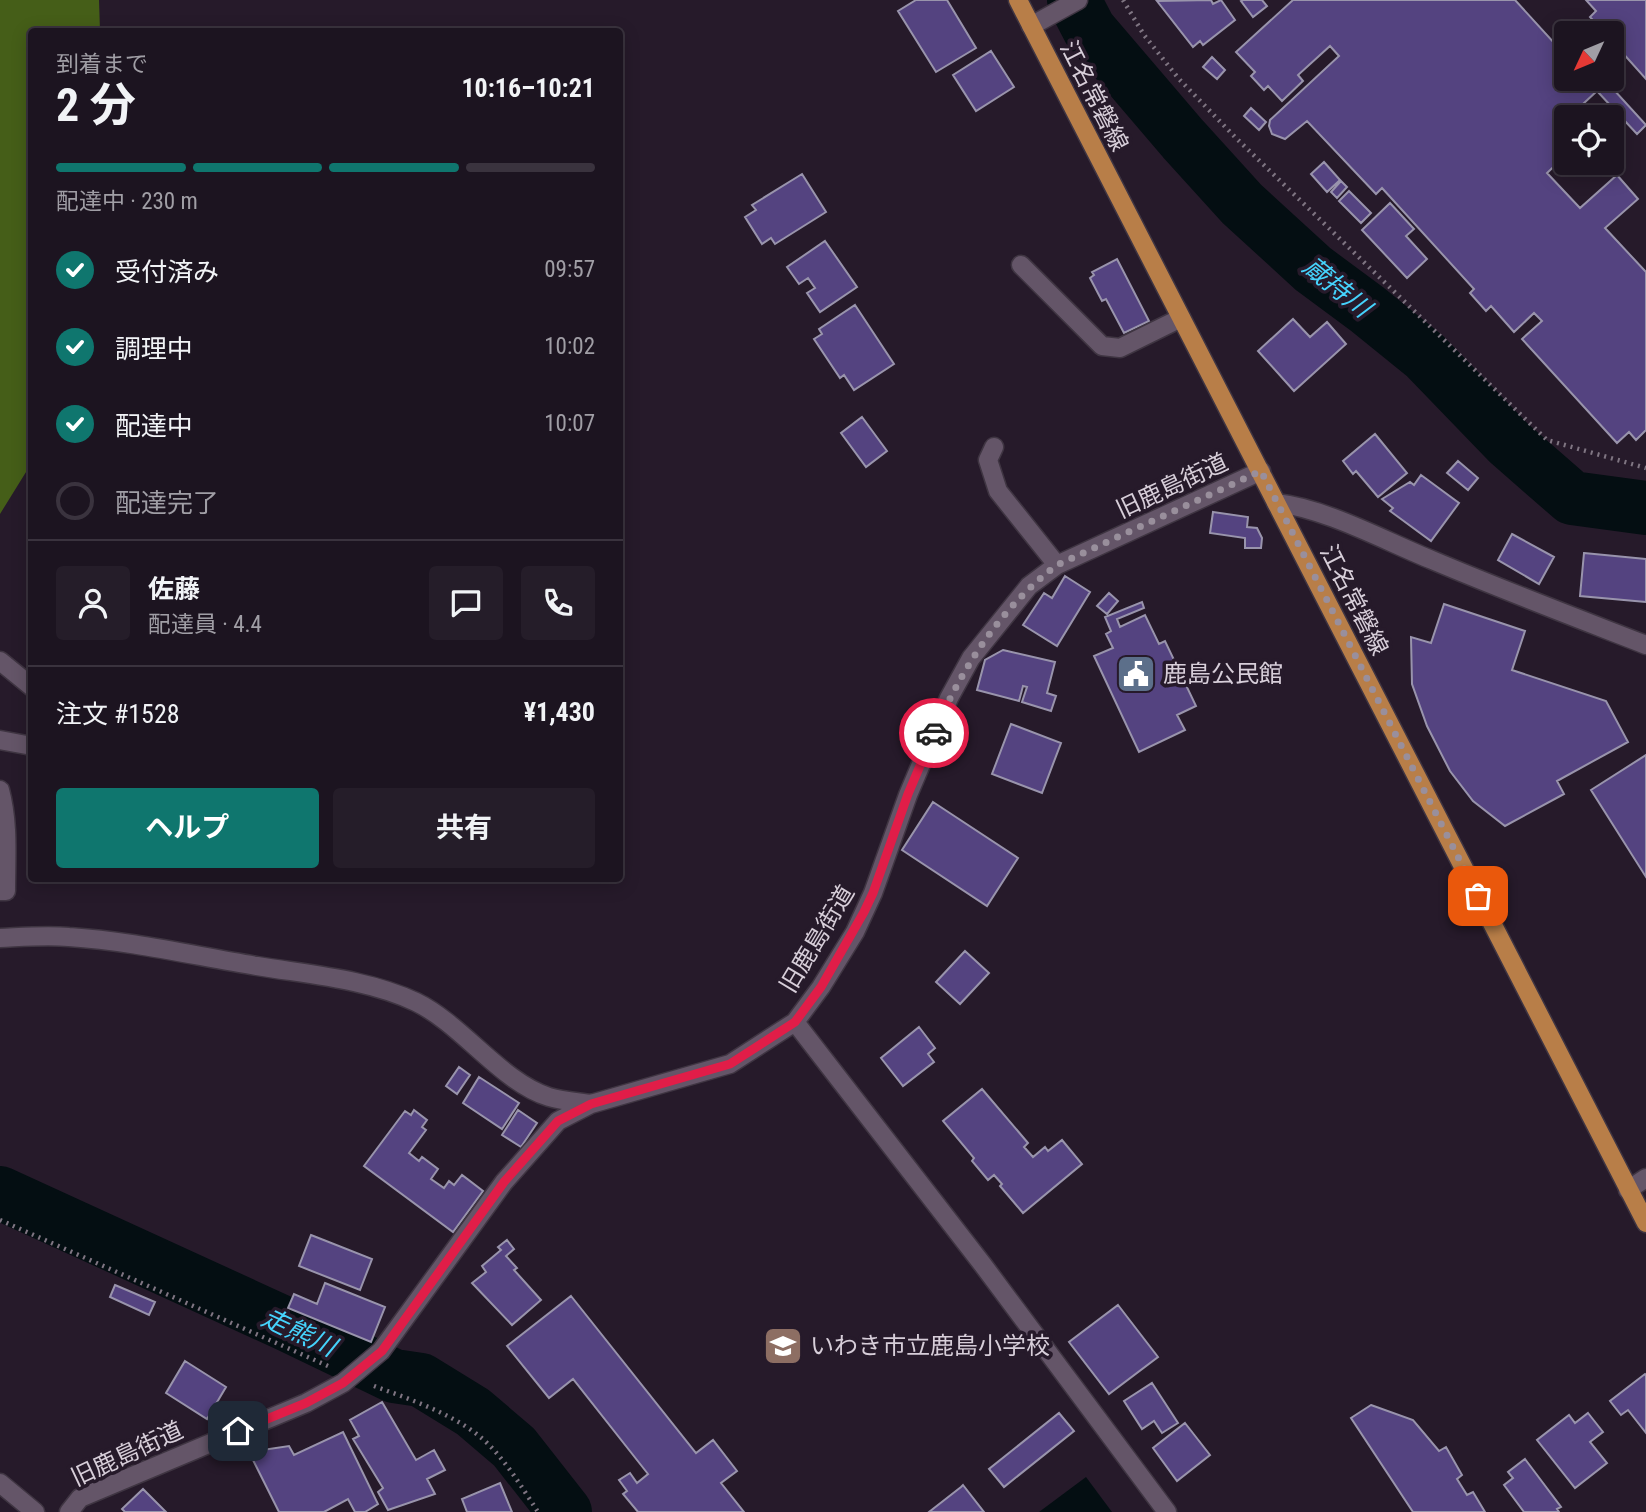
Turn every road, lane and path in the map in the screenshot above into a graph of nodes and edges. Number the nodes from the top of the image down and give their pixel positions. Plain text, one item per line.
1 (1018, 0) edge
2 (1077, 0) edge
3 (1123, 0) edge
4 (1031, 26) junction
5 (1021, 265) dead end
6 (1181, 318) junction
7 (994, 447) dead end
8 (1646, 468) edge
9 (1261, 471) junction
10 (1276, 503) junction
11 (1057, 565) junction
12 (1646, 645) edge
13 (0, 661) edge
14 (28, 684) edge
15 (0, 740) edge
16 (28, 745) edge
17 (0, 790) edge
18 (0, 891) edge
19 (0, 938) edge
20 (795, 1022) junction
21 (591, 1104) junction
22 (1646, 1178) edge
23 (1628, 1190) junction
24 (0, 1220) edge
25 (1646, 1223) edge
26 (355, 1374) junction
27 (0, 1483) edge
28 (35, 1512) edge
29 (69, 1512) edge
30 (538, 1512) edge
31 (1167, 1512) edge

1 - 4 main road, 江名常磐線
2 - 4 street
3 - 8 path
4 - 6 main road, 江名常磐線
5 - 6 street
6 - 9 main road, 江名常磐線
7 - 11 street
9 - 10 main road, 江名常磐線
9 - 11 street, 旧鹿島街道
10 - 12 street
10 - 23 main road, 江名常磐線
11 - 20 street, 旧鹿島街道
13 - 14 street
15 - 16 street
17 - 18 street
19 - 21 street
20 - 21 street, 旧鹿島街道
20 - 31 street
21 - 26 street, 旧鹿島街道
22 - 23 street
23 - 25 main road, 江名常磐線
24 - 26 path
26 - 29 street, 旧鹿島街道
26 - 30 path
27 - 28 street

